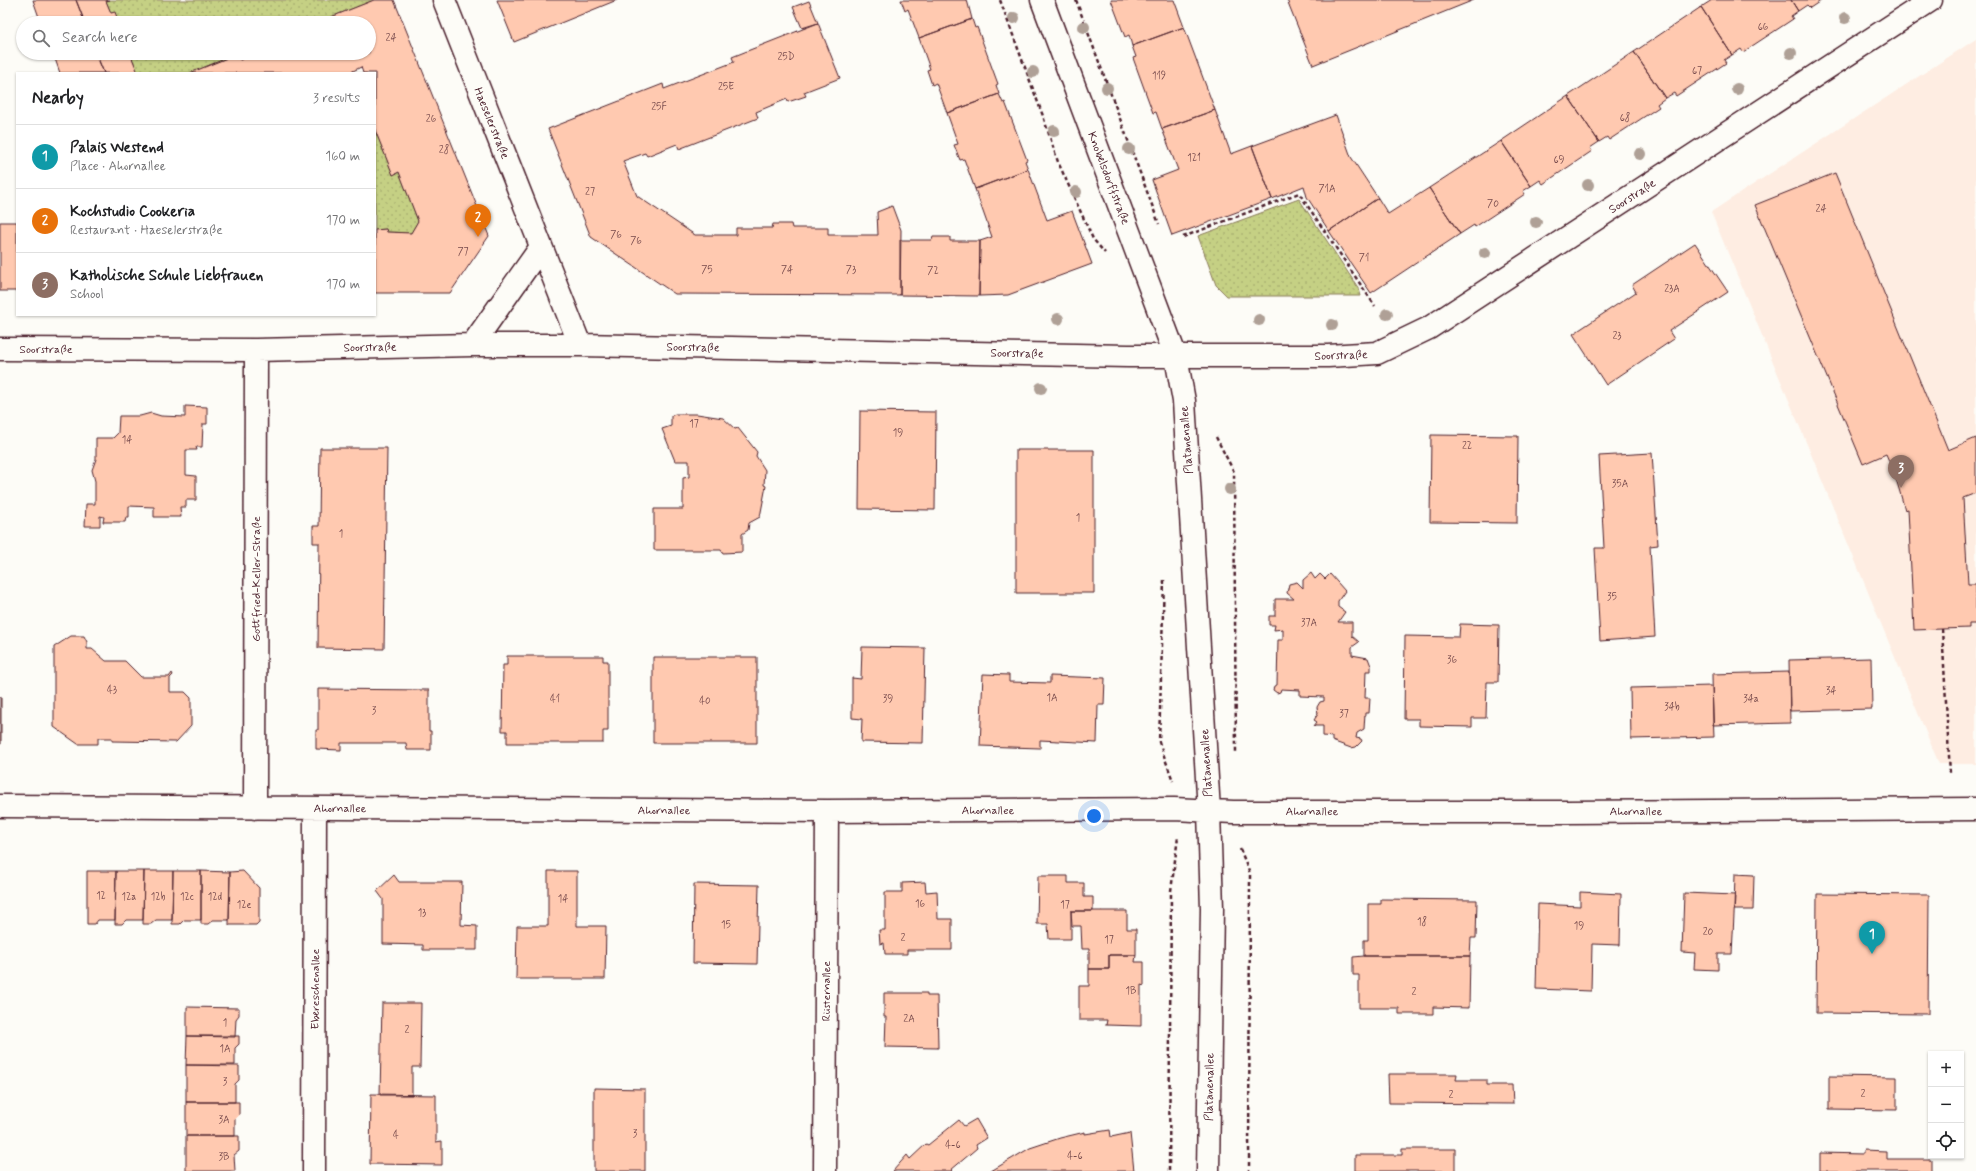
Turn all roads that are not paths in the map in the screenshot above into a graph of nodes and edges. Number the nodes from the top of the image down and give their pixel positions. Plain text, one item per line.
1 (444, 0) edge
2 (1042, 0) edge
3 (1931, 0) edge
4 (541, 247) junction
5 (472, 345) junction
6 (580, 345) junction
7 (0, 349) edge
8 (256, 350) junction
9 (1176, 356) junction
10 (0, 806) edge
11 (256, 808) junction
12 (316, 808) junction
13 (1976, 809) edge
14 (1209, 811) junction
15 (827, 812) junction
16 (314, 1171) edge
17 (825, 1171) edge
18 (1208, 1171) edge

1 - 4 street, Haeselerstraße
2 - 9 street, Knobelsdorffstraße
3 - 9 street, Soorstraße
4 - 5 street
4 - 6 street, Haeselerstraße
5 - 6 street, Soorstraße
5 - 8 street, Soorstraße
6 - 9 street, Soorstraße
7 - 8 street, Soorstraße
8 - 11 street, Gottfried-Keller-Straße
9 - 14 street, Platanenallee
10 - 11 street, Ahornallee
11 - 12 street, Ahornallee
12 - 15 street, Ahornallee
12 - 16 street, Ebereschenallee
13 - 14 street, Ahornallee
14 - 15 street, Ahornallee
14 - 18 street, Platanenallee
15 - 17 street, Rüsternallee

